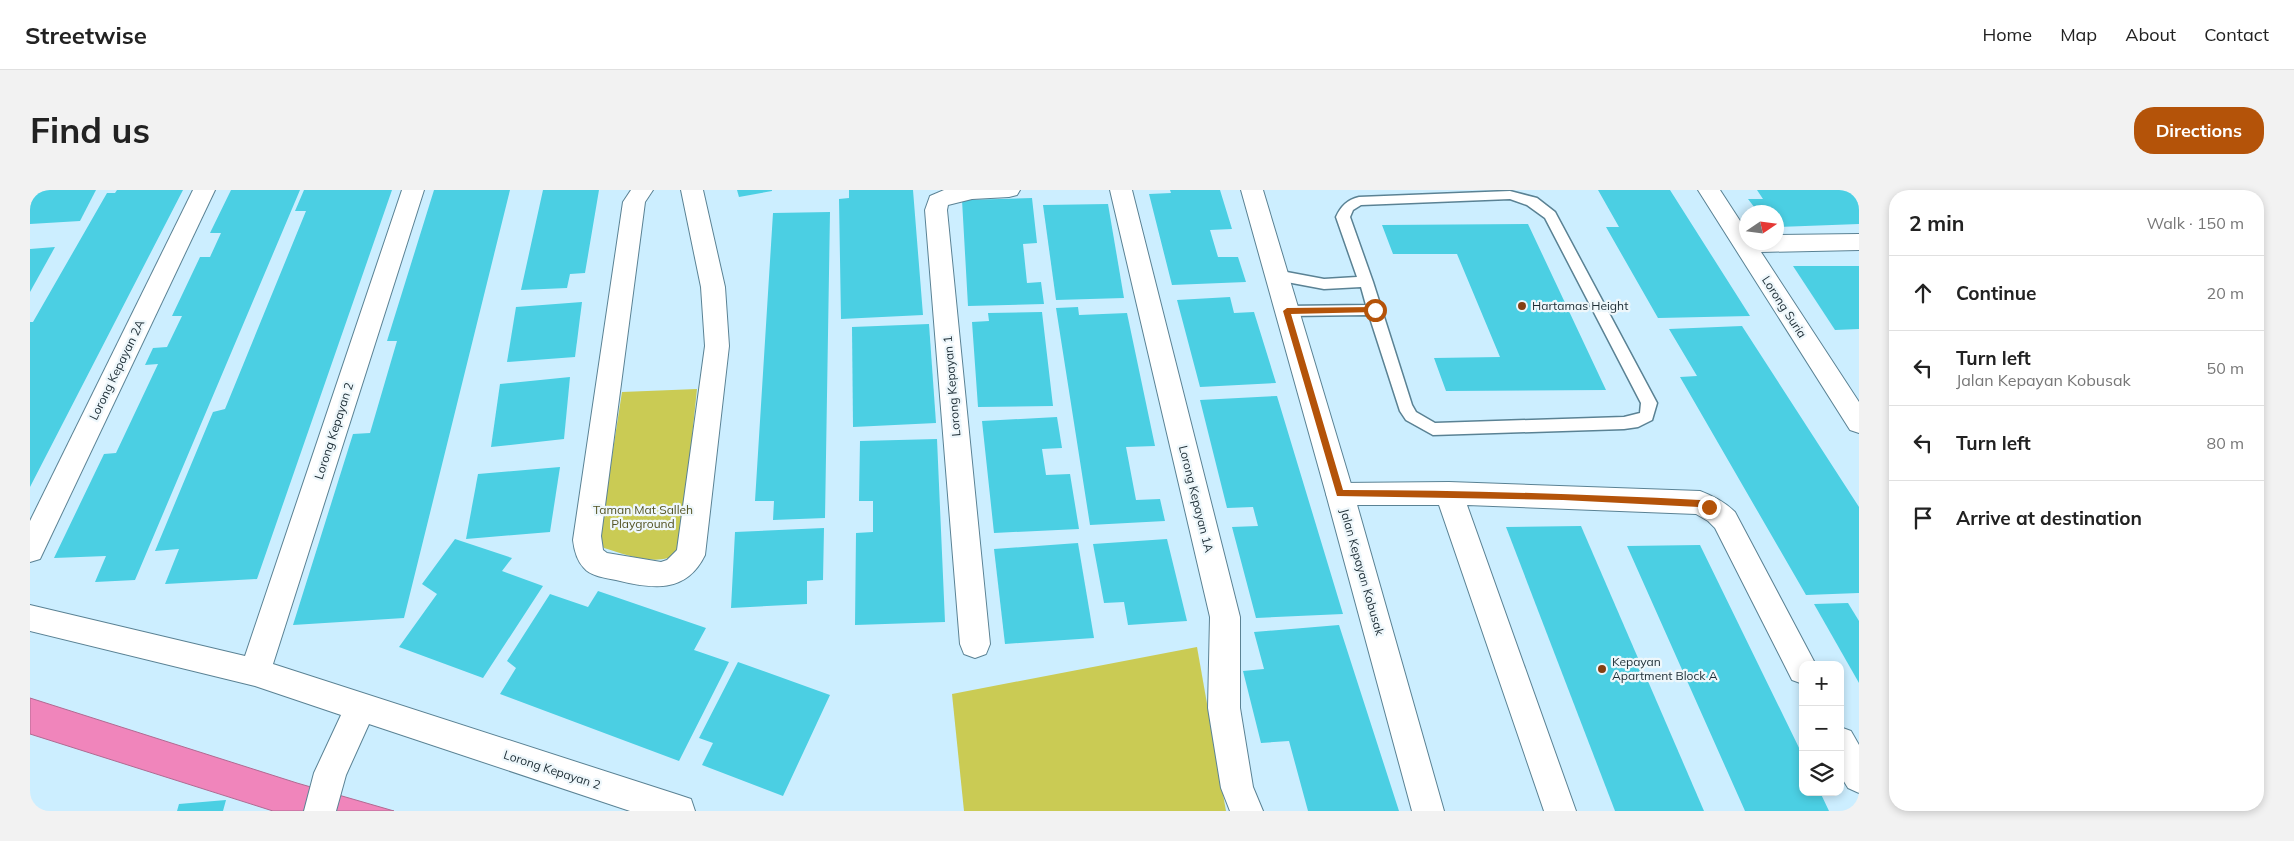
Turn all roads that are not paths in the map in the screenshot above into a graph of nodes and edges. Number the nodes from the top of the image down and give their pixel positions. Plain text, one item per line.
1 (204, 190) edge
2 (413, 190) edge
3 (642, 190) edge
4 (692, 190) edge
5 (1009, 190) edge
6 (1121, 190) edge
7 (1252, 190) edge
8 (1709, 190) edge
9 (1739, 236) edge
10 (1859, 242) edge
11 (1784, 243) edge
12 (1748, 250) edge
13 (1276, 275) junction
14 (1366, 282) junction
15 (1375, 310) junction
16 (1287, 311) junction
17 (1859, 423) edge
18 (1450, 493) junction
19 (1340, 494) junction
20 (30, 550) edge
21 (30, 618) edge
22 (975, 644) dead end
23 (1799, 662) edge
24 (255, 672) junction
25 (360, 708) junction
26 (1844, 749) edge
27 (1859, 777) edge
28 (320, 811) edge
29 (679, 811) edge
30 (1247, 811) edge
31 (1428, 811) edge
32 (1560, 811) edge

1 - 20 street, Lorong Kepayan 2A
2 - 24 street, Lorong Kepayan 2
3 - 4 street
5 - 22 street, Lorong Kepayan 1
6 - 30 street, Lorong Kepayan 1A
7 - 13 street, Jalan Kepayan Kobusak
8 - 9 street, Lorong Suria
10 - 11 street
12 - 17 street, Lorong Suria
13 - 14 lane
13 - 16 street, Jalan Kepayan Kobusak
14 - 15 lane
14 - 15 lane
15 - 16 lane
16 - 19 street, Jalan Kepayan Kobusak
18 - 19 street
18 - 23 street
18 - 32 street
19 - 31 street, Jalan Kepayan Kobusak
21 - 24 street, Lorong Kepayan 2
24 - 25 street, Lorong Kepayan 2
25 - 28 street
25 - 29 street, Lorong Kepayan 2
26 - 27 street

